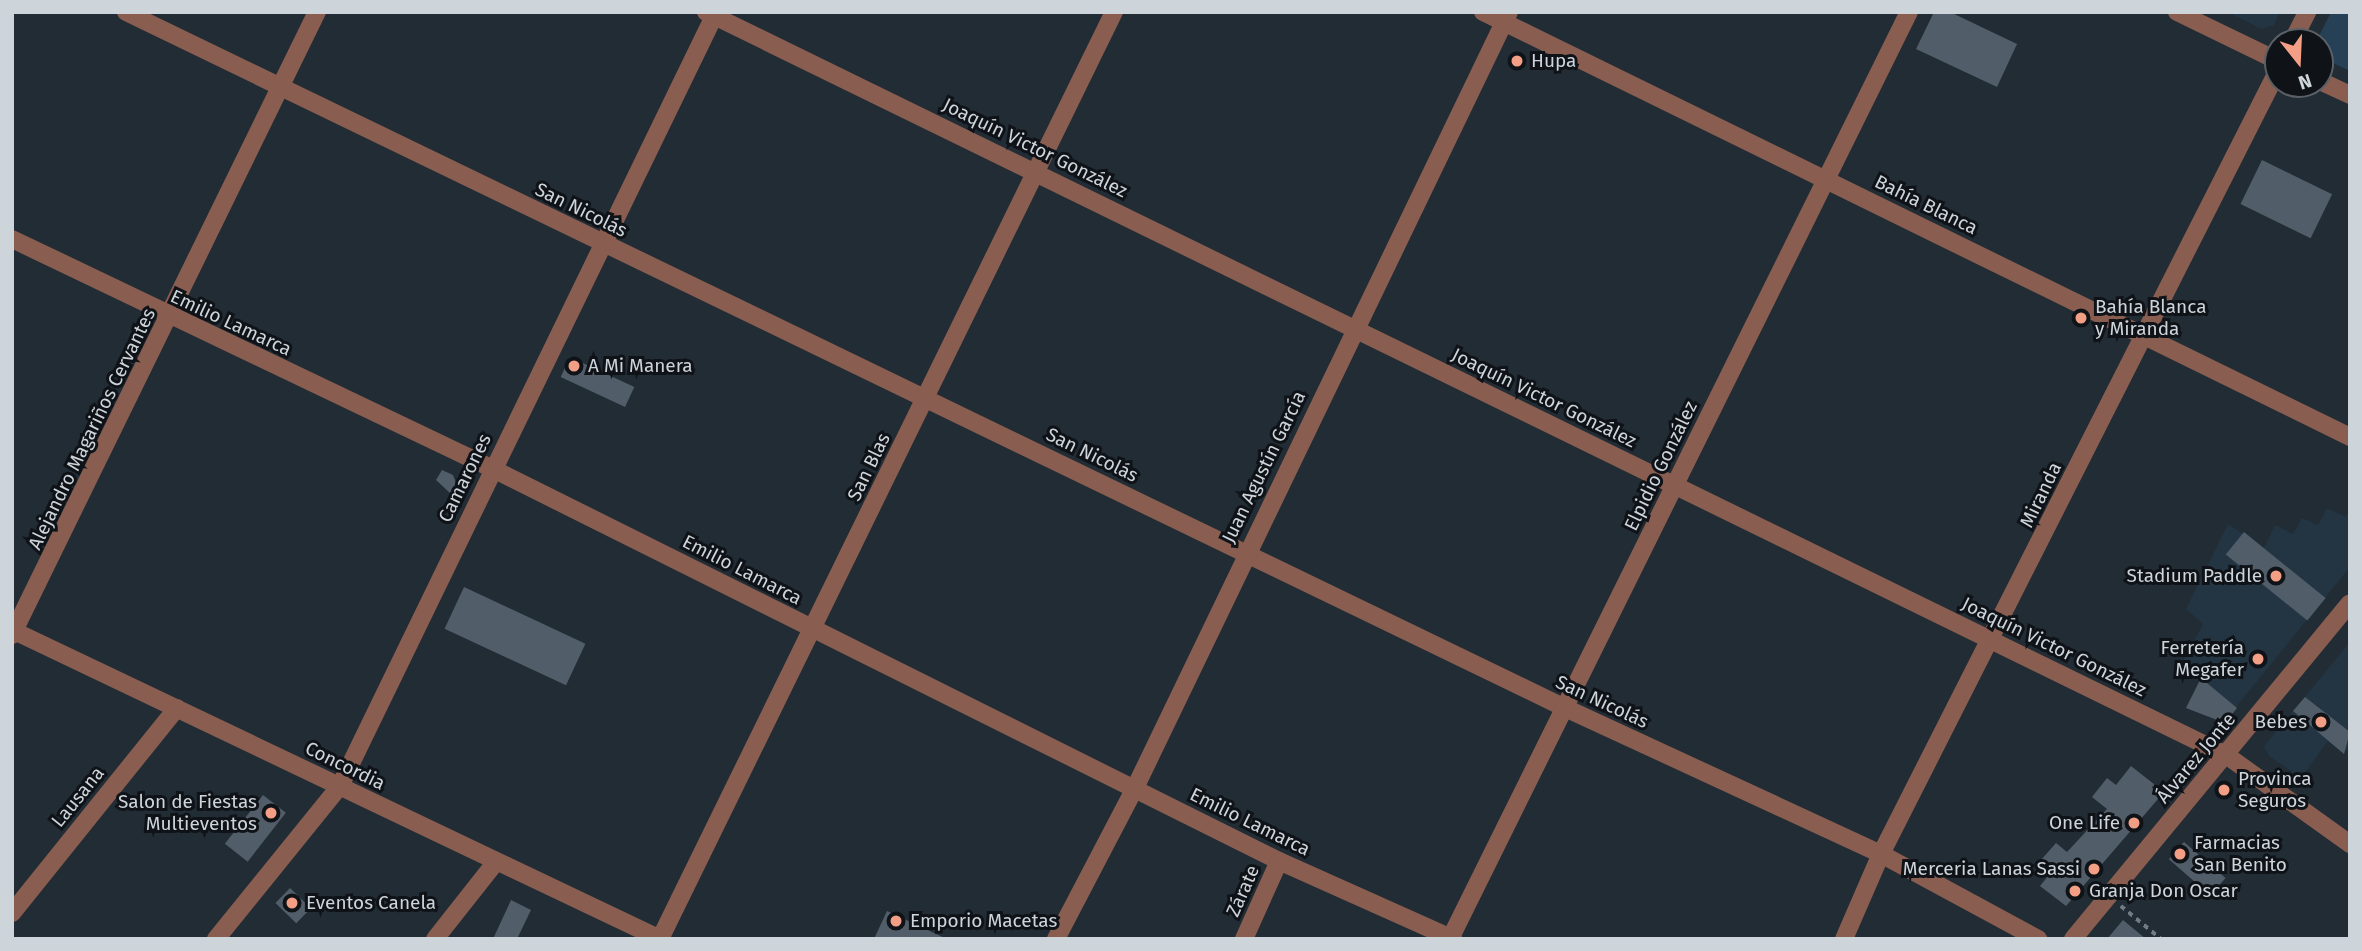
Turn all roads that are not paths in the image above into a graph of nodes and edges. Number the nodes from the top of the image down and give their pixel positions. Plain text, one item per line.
1 (126, 12) edge
2 (317, 12) edge
3 (1114, 12) edge
4 (1483, 12) edge
5 (1909, 12) edge
6 (2178, 12) edge
7 (2307, 12) edge
8 (712, 14) edge
9 (1506, 18) edge
10 (2299, 28) edge
11 (2264, 54) edge
12 (280, 87) junction
13 (2334, 88) edge
14 (2350, 95) edge
15 (2264, 97) edge
16 (1035, 172) junction
17 (1825, 178) junction
18 (12, 239) edge
19 (602, 243) junction
20 (170, 317) junction
21 (1354, 329) junction
22 (2142, 335) junction
23 (925, 399) junction
24 (2350, 437) edge
25 (493, 469) junction
26 (1675, 486) junction
27 (1246, 553) junction
28 (2350, 603) edge
29 (814, 630) junction
30 (13, 632) edge
31 (1993, 640) junction
32 (1563, 707) junction
33 (177, 708) junction
34 (2226, 755) junction
35 (340, 786) junction
36 (1135, 788) junction
37 (2350, 844) edge
38 (1881, 854) junction
39 (1279, 861) junction
40 (495, 863) junction
41 (12, 913) edge
42 (1451, 938) edge
43 (216, 939) edge
44 (435, 939) edge
45 (660, 939) edge
46 (1056, 939) edge
47 (1244, 939) edge
48 (1844, 939) edge
49 (2038, 939) edge
50 (2073, 939) edge

1 - 12 street, San Nicolás
2 - 12 street, Alejandro Magariños Cervantes
3 - 16 street, San Blas
4 - 9 street, Bahía Blanca
5 - 17 street, Elpidio González
6 - 11 street
7 - 10 street
8 - 16 street, Joaquín Victor González
8 - 19 street, Camarones
9 - 17 street, Bahía Blanca
9 - 21 street, Juan Agustín García
12 - 19 street, San Nicolás
12 - 20 street, Alejandro Magariños Cervantes
13 - 14 street
15 - 22 street, Miranda
16 - 21 street, Joaquín Victor González
16 - 23 street, San Blas
17 - 22 street, Bahía Blanca
17 - 26 street, Elpidio González
18 - 20 street, Emilio Lamarca
19 - 23 street, San Nicolás
19 - 25 street, Camarones
20 - 25 street, Emilio Lamarca
20 - 30 street, Alejandro Magariños Cervantes
21 - 26 street, Joaquín Victor González
21 - 27 street, Juan Agustín García
22 - 24 street, Bahía Blanca
22 - 31 street, Miranda
23 - 27 street, San Nicolás
23 - 29 street, San Blas
25 - 29 street, Emilio Lamarca
25 - 35 street, Camarones
26 - 31 street, Joaquín Victor González
26 - 32 street, Elpidio González
27 - 32 street, San Nicolás
27 - 36 street, Juan Agustín García
28 - 34 street, Álvarez Jonte
29 - 36 street, Emilio Lamarca
29 - 45 street, San Blas
30 - 33 street, Concordia
31 - 34 street, Joaquín Victor González
31 - 38 street, Miranda
32 - 38 street, San Nicolás
32 - 42 street, Elpidio González
33 - 35 street, Concordia
33 - 41 street, Lausana
34 - 37 street, Joaquín Victor González
34 - 50 street, Álvarez Jonte
35 - 40 street, Concordia
35 - 43 street, Camarones
36 - 39 street, Emilio Lamarca
36 - 46 street, Juan Agustín García
38 - 48 street, Miranda
38 - 49 street, San Nicolás
39 - 42 street, Emilio Lamarca
39 - 47 street, Zárate
40 - 44 street
40 - 45 street, Concordia

